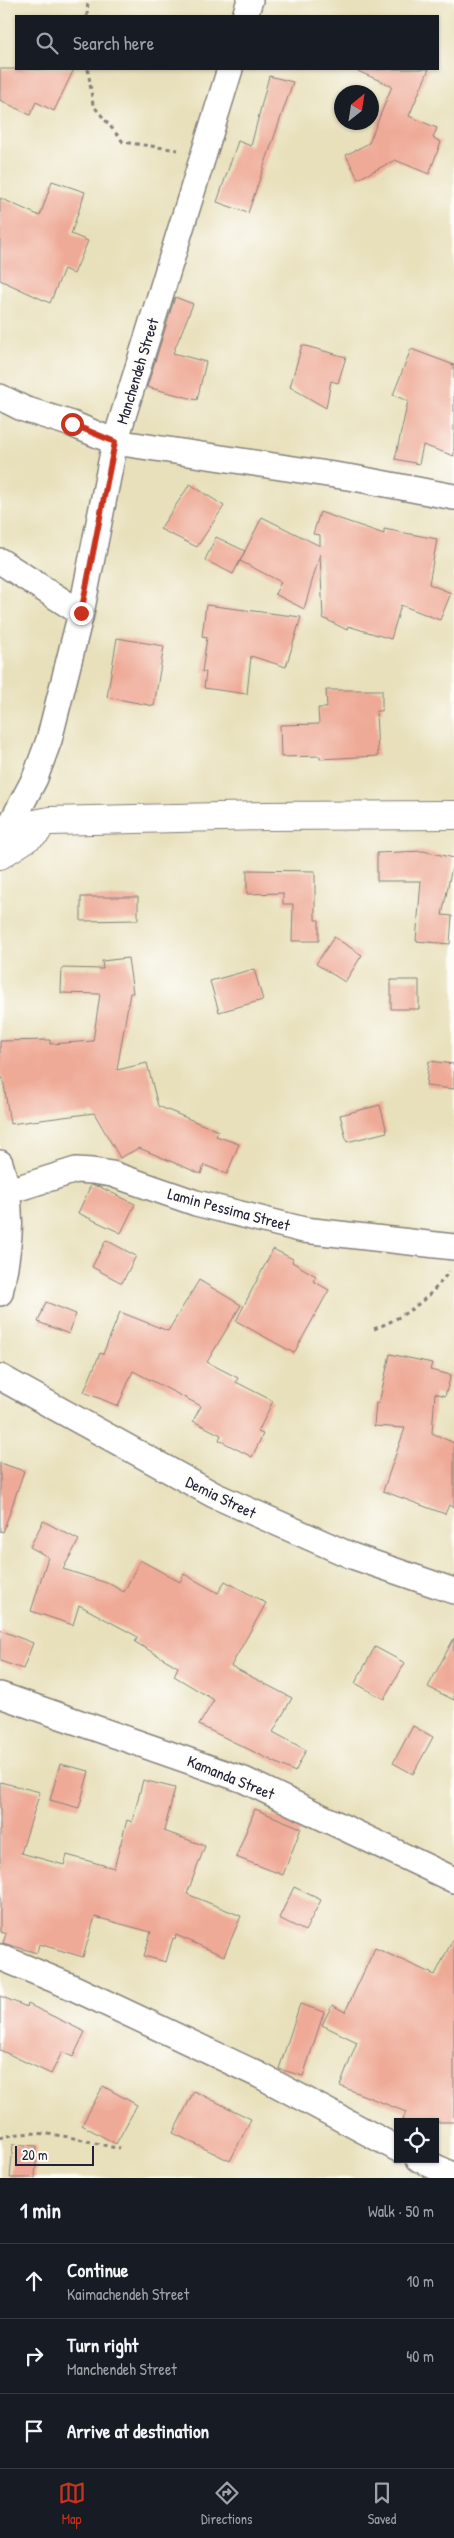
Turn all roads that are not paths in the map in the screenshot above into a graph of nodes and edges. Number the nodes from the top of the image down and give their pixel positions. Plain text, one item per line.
1 (250, 0) edge
2 (245, 15) edge
3 (230, 70) edge
4 (0, 397) edge
5 (115, 442) junction
6 (454, 497) edge
7 (0, 561) edge
8 (81, 613) junction
9 (454, 815) edge
10 (1, 841) edge
11 (0, 1163) edge
12 (9, 1191) junction
13 (454, 1247) edge
14 (0, 1293) edge
15 (0, 1377) edge
16 (454, 1591) edge
17 (0, 1695) edge
18 (454, 1880) edge
19 (0, 1957) edge
20 (394, 2147) edge
21 (427, 2163) edge
22 (454, 2176) edge

1 - 2 street
3 - 5 street, Manchendeh Street
4 - 5 street
5 - 6 street
5 - 8 street, Manchendeh Street
7 - 8 street
8 - 10 street, Manchendeh Street
9 - 10 main road
11 - 12 street
12 - 13 street, Lamin Pessima Street
12 - 14 street
15 - 16 street, Demia Street
17 - 18 street, Kamanda Street
19 - 20 street
21 - 22 street

